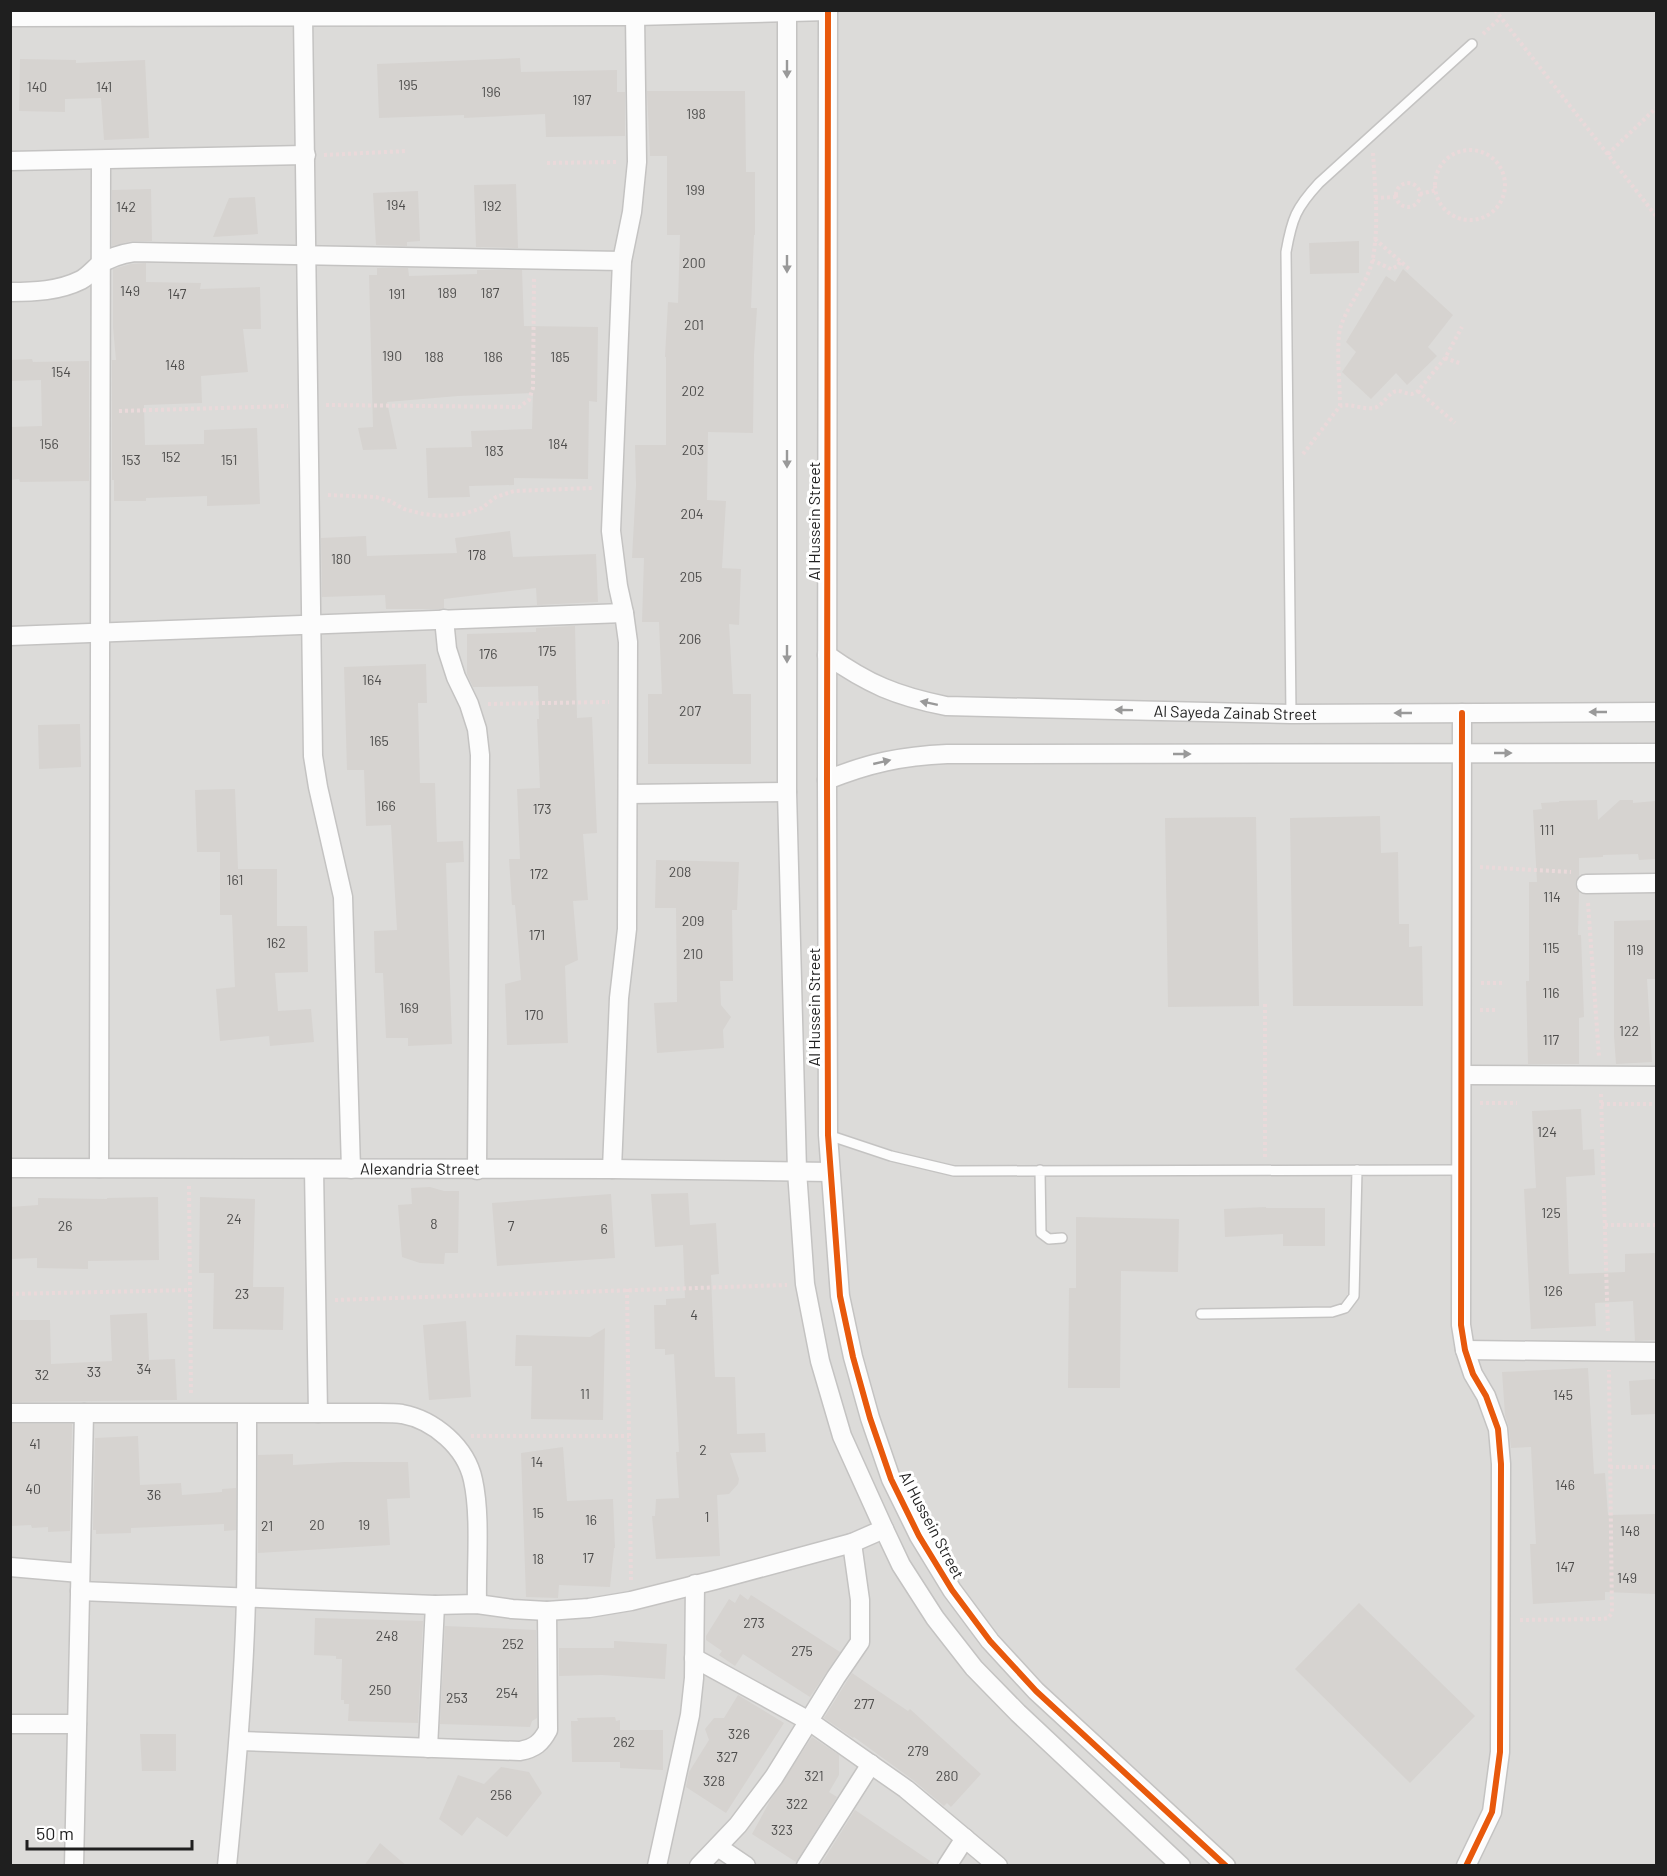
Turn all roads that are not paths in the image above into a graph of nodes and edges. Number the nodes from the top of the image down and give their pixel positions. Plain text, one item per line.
1 (787, 11) edge
2 (828, 11) edge
3 (125, 14) edge
4 (303, 16) junction
5 (635, 16) junction
6 (10, 17) edge
7 (1472, 44) road end
8 (306, 155) junction
9 (101, 160) junction
10 (10, 161) edge
11 (307, 254) junction
12 (622, 261) junction
13 (101, 264) junction
14 (10, 292) edge
15 (624, 613) junction
16 (444, 619) junction
17 (312, 624) junction
18 (100, 633) junction
19 (10, 636) edge
20 (827, 655) junction
21 (1656, 712) edge
22 (1462, 713) junction
23 (1291, 714) junction
24 (1656, 753) edge
25 (1462, 754) junction
26 (827, 780) junction
27 (787, 792) junction
28 (628, 794) junction
29 (1656, 883) edge
30 (1586, 884) road end
31 (1462, 1075) junction
32 (1656, 1076) edge
33 (828, 1135) junction
34 (10, 1168) edge
35 (99, 1168) junction
36 (314, 1168) junction
37 (351, 1169) junction
38 (612, 1169) junction
39 (477, 1170) junction
40 (1040, 1170) junction
41 (1357, 1170) junction
42 (1462, 1170) junction
43 (797, 1171) junction
44 (830, 1172) junction
45 (1062, 1238) dead end
46 (1201, 1314) dead end
47 (1465, 1350) junction
48 (1656, 1352) edge
49 (10, 1413) edge
50 (84, 1413) junction
51 (318, 1413) junction
52 (247, 1414) junction
53 (884, 1529) junction
54 (852, 1543) junction
55 (10, 1567) edge
56 (80, 1582) junction
57 (695, 1584) junction
58 (246, 1598) junction
59 (477, 1604) junction
60 (435, 1605) junction
61 (547, 1611) junction
62 (694, 1658) junction
63 (1036, 1691) junction
64 (1018, 1713) junction
65 (809, 1721) junction
66 (10, 1724) edge
67 (77, 1724) junction
68 (238, 1741) junction
69 (428, 1748) junction
70 (871, 1764) junction
71 (965, 1838) junction
72 (718, 1847) junction
73 (74, 1866) edge
74 (227, 1866) edge
75 (657, 1866) edge
76 (699, 1866) edge
77 (746, 1866) edge
78 (806, 1866) edge
79 (947, 1866) edge
80 (998, 1866) edge
81 (1181, 1866) edge
82 (1226, 1866) edge
83 (1466, 1866) edge

1 - 2 street
1 - 5 street
1 -> 27 street, Al Hussein Street
2 - 20 street, Al Hussein Street
3 - 4 street
3 - 6 street
4 - 5 street
4 - 8 street
5 - 12 street
7 - 23 lane
8 - 9 street
8 - 11 street
9 - 10 street
9 - 13 street
11 - 12 street
11 - 13 street
11 - 17 street
12 - 15 street
13 - 14 street
13 - 18 street
15 - 16 street
15 - 28 street
16 - 17 street
16 - 39 street
17 - 18 street
17 - 37 street
18 - 19 street
18 - 35 street
23 -> 20 street, Al Sayeda Zainab Street
20 - 26 street, Al Hussein Street
21 -> 22 street, Al Sayeda Zainab Street
22 -> 23 street, Al Sayeda Zainab Street
22 - 25 street
25 -> 24 street
26 -> 25 street
25 - 31 street
26 - 33 street, Al Hussein Street
27 - 28 street
27 - 43 street, Al Hussein Street
28 - 38 street
29 - 30 street
31 - 32 street
31 - 42 street
33 - 40 lane
33 - 44 street, Al Hussein Street
34 - 35 street, Alexandria Street
35 - 36 street, Alexandria Street
36 - 37 street, Alexandria Street
36 - 51 street
37 - 39 street, Alexandria Street
38 - 39 street, Alexandria Street
38 - 43 street, Alexandria Street
40 - 41 lane
40 - 45 lane
41 - 42 lane
41 - 46 lane
42 - 47 street
43 - 44 street, Alexandria Street
43 - 53 street, Al Hussein Street
44 - 63 street, Al Hussein Street
47 - 48 street
47 - 83 street
49 - 50 street
50 - 52 street
50 - 56 street
51 - 52 street
51 - 59 street
52 - 58 street
53 - 54 street
53 - 64 street, Al Hussein Street
54 - 57 street
54 - 65 street
55 - 56 street
56 - 58 street
56 - 67 street
57 - 61 street
57 - 62 street
58 - 60 street
58 - 68 street
59 - 60 street
59 - 61 street
60 - 69 street
61 - 69 street
62 - 65 street
62 - 75 street
63 - 64 street
63 - 82 street, Al Hussein Street
64 - 81 street, Al Hussein Street
65 - 70 street
65 - 72 street
66 - 67 street
67 - 73 street
68 - 69 street
68 - 74 street
70 - 71 street
70 - 78 street
71 - 79 street
71 - 80 street
72 - 76 street
72 - 77 street

